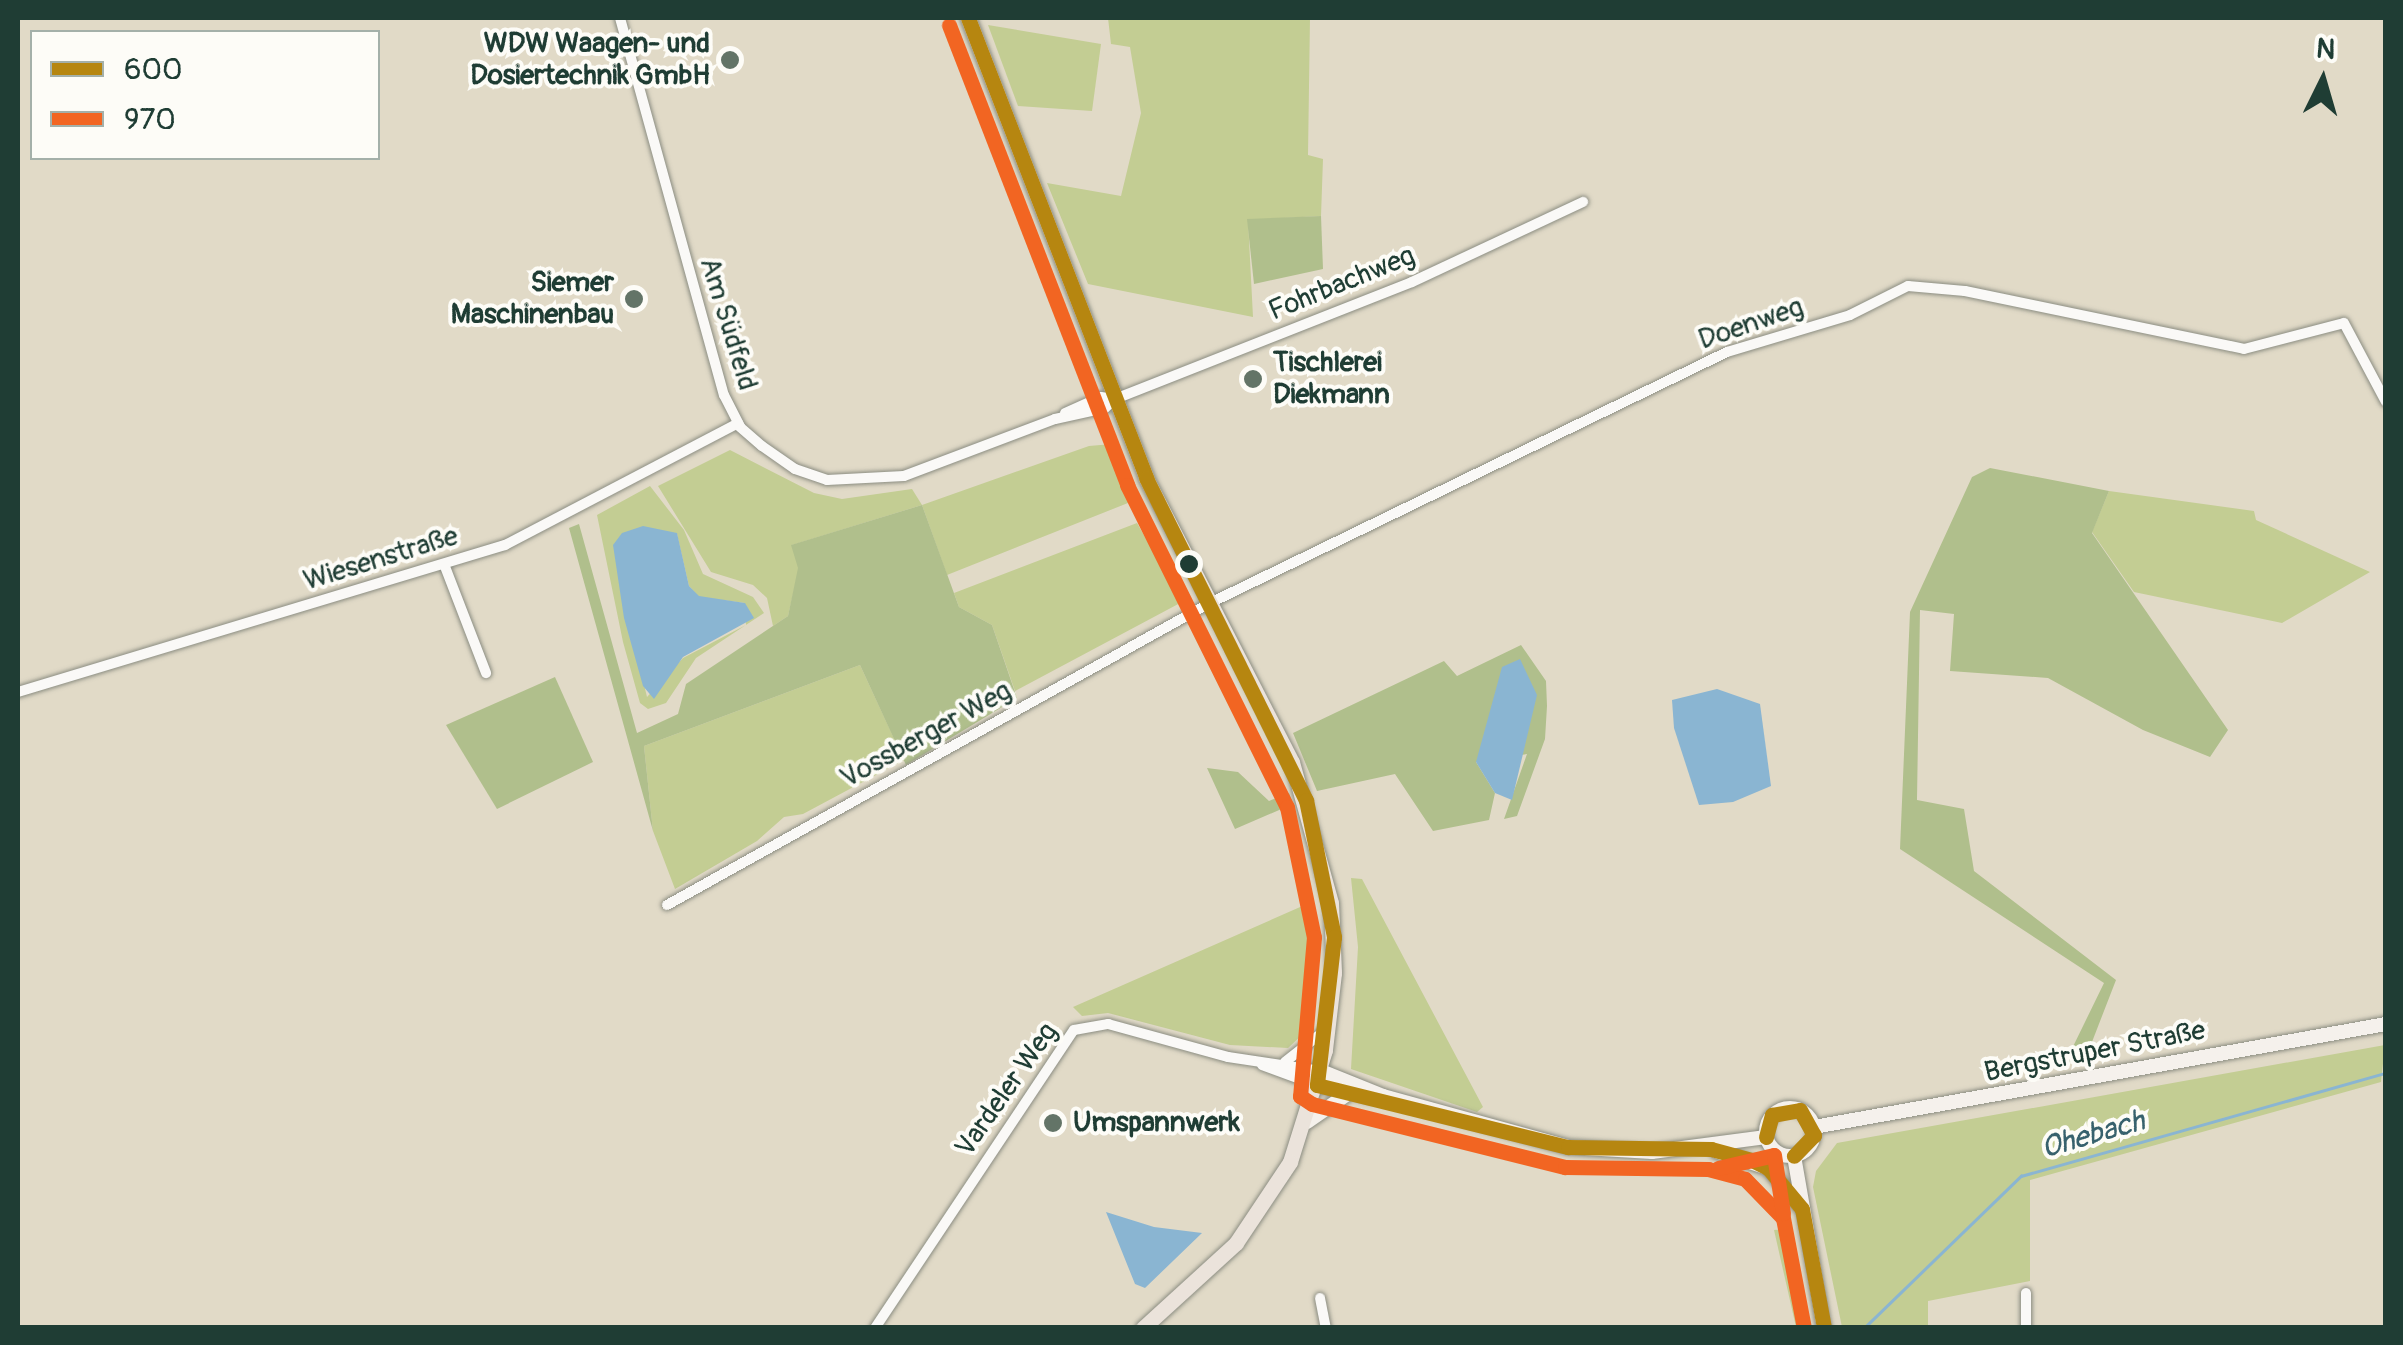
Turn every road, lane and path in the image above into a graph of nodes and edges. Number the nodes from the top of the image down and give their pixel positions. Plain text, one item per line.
1 (620, 18) edge
2 (968, 18) edge
3 (1583, 202) dead end
4 (1115, 398) junction
5 (2386, 402) edge
6 (738, 423) junction
7 (444, 564) junction
8 (1208, 604) junction
9 (486, 673) dead end
10 (18, 692) edge
11 (666, 905) dead end
12 (2386, 1024) edge
13 (1328, 1027) junction
14 (1251, 1061) junction
15 (1285, 1062) junction
16 (1319, 1078) junction
17 (1346, 1095) junction
18 (1382, 1096) junction
19 (1306, 1122) junction
20 (1814, 1127) junction
21 (1766, 1136) junction
22 (1710, 1149) junction
23 (1794, 1156) junction
24 (1802, 1209) junction
25 (2026, 1292) dead end
26 (1320, 1298) dead end
27 (875, 1328) edge
28 (1143, 1328) edge
29 (1326, 1328) edge
30 (1824, 1328) edge
31 (2026, 1328) edge

1 - 6 street, Am Südfeld
2 - 4 main road
3 - 4 street, Fohrbachweg
4 - 6 street, Am Südfeld
4 - 8 main road
5 - 8 street, Doenweg
6 - 7 street, Wiesenstraße
7 - 9 street
7 - 10 street, Wiesenstraße
8 - 11 street, Vossberger Weg
8 - 13 main road
12 - 20 main road, Bergstruper Straße
13 - 15 street
13 - 16 main road
14 - 15 street, Vardeler Weg
14 - 16 street, Vardeler Weg
14 - 27 street, Vardeler Weg
15 - 16 street, Vardeler Weg
16 - 17 main road
16 - 18 main road
16 - 19 main road
17 - 18 main road
17 - 19 main road
18 - 22 main road
19 - 28 main road
20 - 21 main road
20 - 23 main road
21 - 22 main road
21 - 23 main road
22 - 24 main road
23 - 24 main road
24 - 30 main road
25 - 31 street
26 - 29 street

